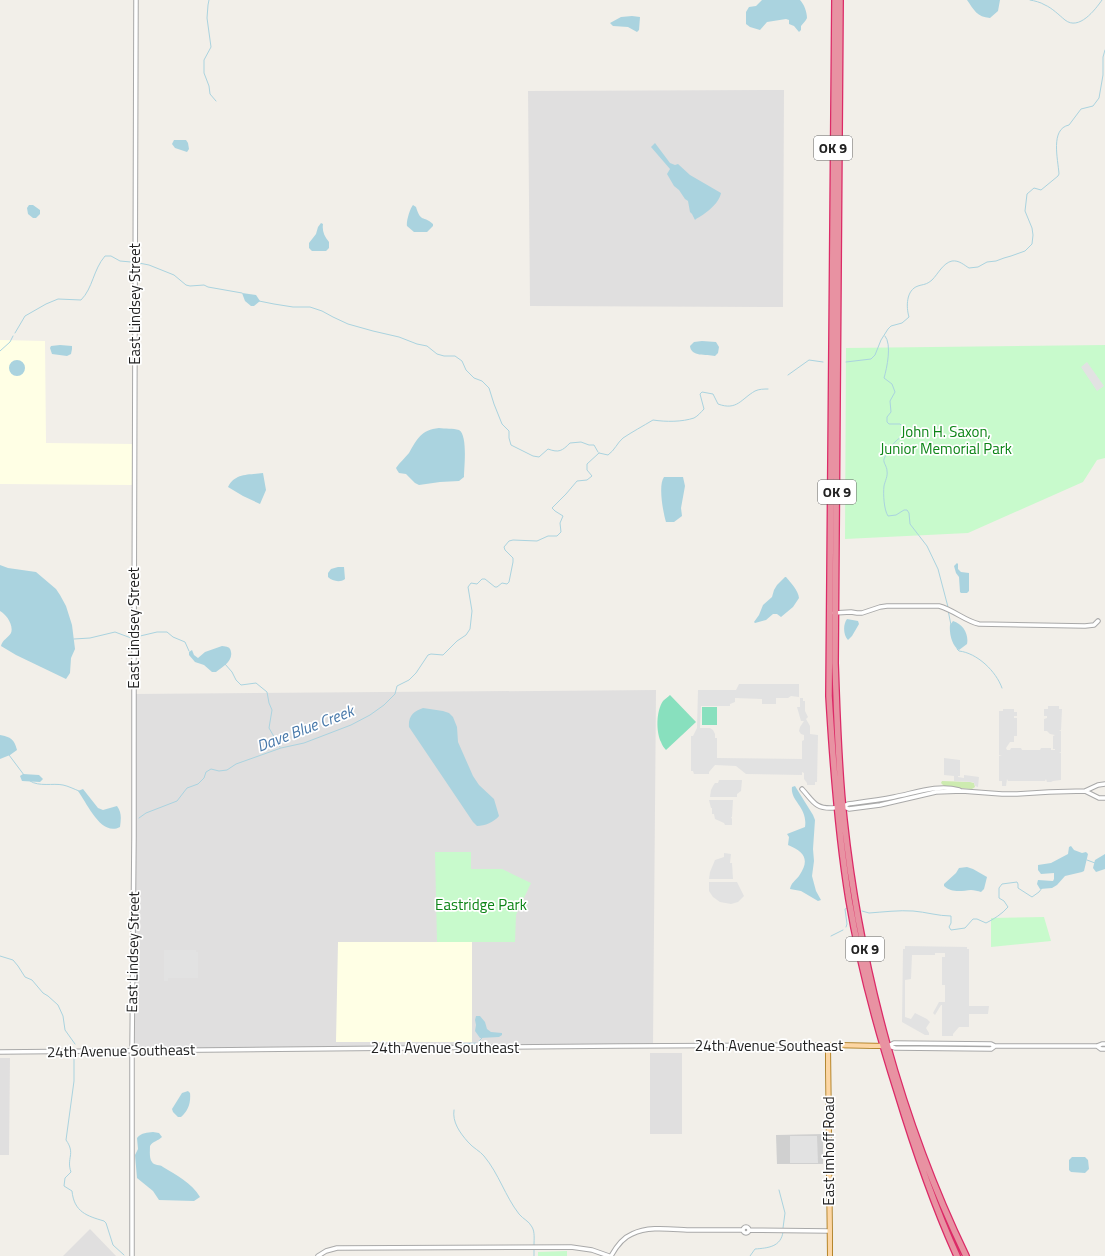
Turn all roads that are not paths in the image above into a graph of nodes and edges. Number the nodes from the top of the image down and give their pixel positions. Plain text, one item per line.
1 (136, 0) edge
2 (834, 0) edge
3 (840, 0) edge
4 (835, 332) junction
5 (836, 612) junction
6 (829, 613) junction
7 (1098, 621) dead end
8 (1105, 784) edge
9 (802, 789) dead end
10 (1086, 791) junction
11 (1105, 798) edge
12 (841, 807) junction
13 (1105, 1044) edge
14 (828, 1045) junction
15 (887, 1046) junction
16 (1097, 1046) junction
17 (1105, 1049) edge
18 (132, 1051) junction
19 (0, 1052) edge
20 (830, 1231) junction
21 (132, 1256) edge
22 (318, 1256) edge
23 (610, 1256) edge
24 (830, 1256) edge
25 (957, 1256) edge
26 (966, 1256) edge

1 - 18 street, East Lindsey Street
2 - 4 highway, OK 9 / OK 9
3 - 4 highway, OK 9 / OK 9
4 - 5 highway, OK 9
4 - 6 highway, OK 9
5 - 6 street
5 - 7 street
5 - 12 highway, OK 9
6 - 12 highway, OK 9
8 - 10 street
9 - 12 street
10 - 11 street
10 - 12 street
12 - 15 highway, OK 9
13 - 16 street, 24th Avenue Southeast
14 - 15 main road, 24th Avenue Southeast
14 - 18 street, 24th Avenue Southeast
14 - 20 main road, East Imhoff Road
15 - 16 street, 24th Avenue Southeast
15 - 25 highway, OK 9
15 - 26 highway, OK 9
16 - 17 street, 24th Avenue Southeast
18 - 19 street, 24th Avenue Southeast
18 - 21 street, East Lindsey Street
20 - 23 street
20 - 24 main road, East Imhoff Road
22 - 23 street

